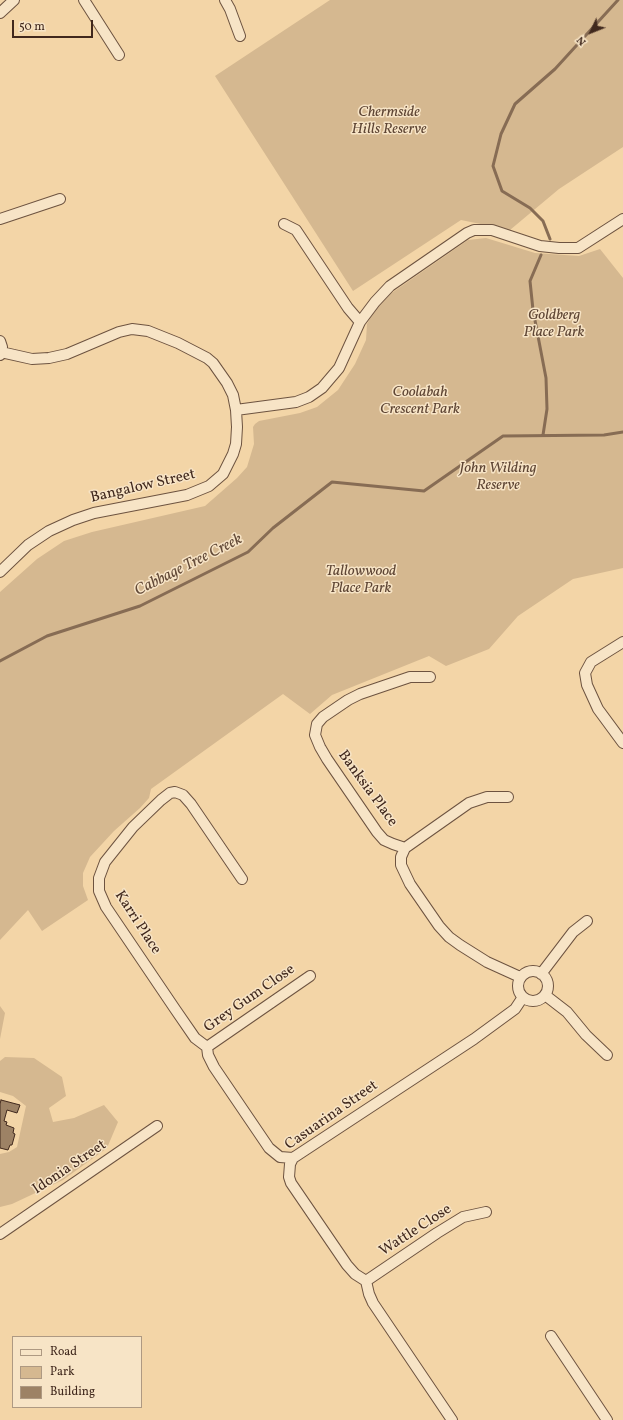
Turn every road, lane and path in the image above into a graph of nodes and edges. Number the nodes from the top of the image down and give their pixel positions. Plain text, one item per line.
1 (14, 0) edge
2 (84, 0) edge
3 (225, 0) edge
4 (0, 13) edge
5 (240, 36) dead end
6 (120, 55) dead end
7 (60, 199) dead end
8 (0, 219) edge
9 (623, 219) edge
10 (284, 224) dead end
11 (360, 322) junction
12 (0, 341) edge
13 (1, 353) edge
14 (236, 410) junction
15 (0, 572) edge
16 (623, 642) edge
17 (430, 677) dead end
18 (623, 743) edge
19 (508, 797) dead end
20 (404, 848) junction
21 (242, 879) dead end
22 (587, 921) dead end
23 (541, 974) junction
24 (310, 976) dead end
25 (520, 977) junction
26 (545, 995) junction
27 (523, 998) junction
28 (207, 1047) junction
29 (607, 1055) dead end
30 (157, 1126) dead end
31 (293, 1158) junction
32 (486, 1212) dead end
33 (0, 1234) edge
34 (366, 1282) junction
35 (551, 1336) dead end
36 (452, 1420) edge
37 (607, 1420) edge

1 - 4 street
2 - 6 street
3 - 5 street
7 - 8 street
9 - 11 street
10 - 11 street
11 - 14 street
12 - 13 street, Bangalow Street
13 - 14 street, Bangalow Street
14 - 15 street, Bangalow Street
16 - 18 street
17 - 20 street, Banksia Place
19 - 20 street
20 - 25 street
21 - 28 street, Karri Place
22 - 23 street
23 - 25 street
23 - 26 street
24 - 28 street, Grey Gum Close
25 - 27 street
26 - 27 street
26 - 29 street
27 - 31 street, Casuarina Street
28 - 31 street, Karri Place
30 - 33 street, Idonia Street
31 - 34 street, Casuarina Street
32 - 34 street, Wattle Close
34 - 36 street
35 - 37 street

